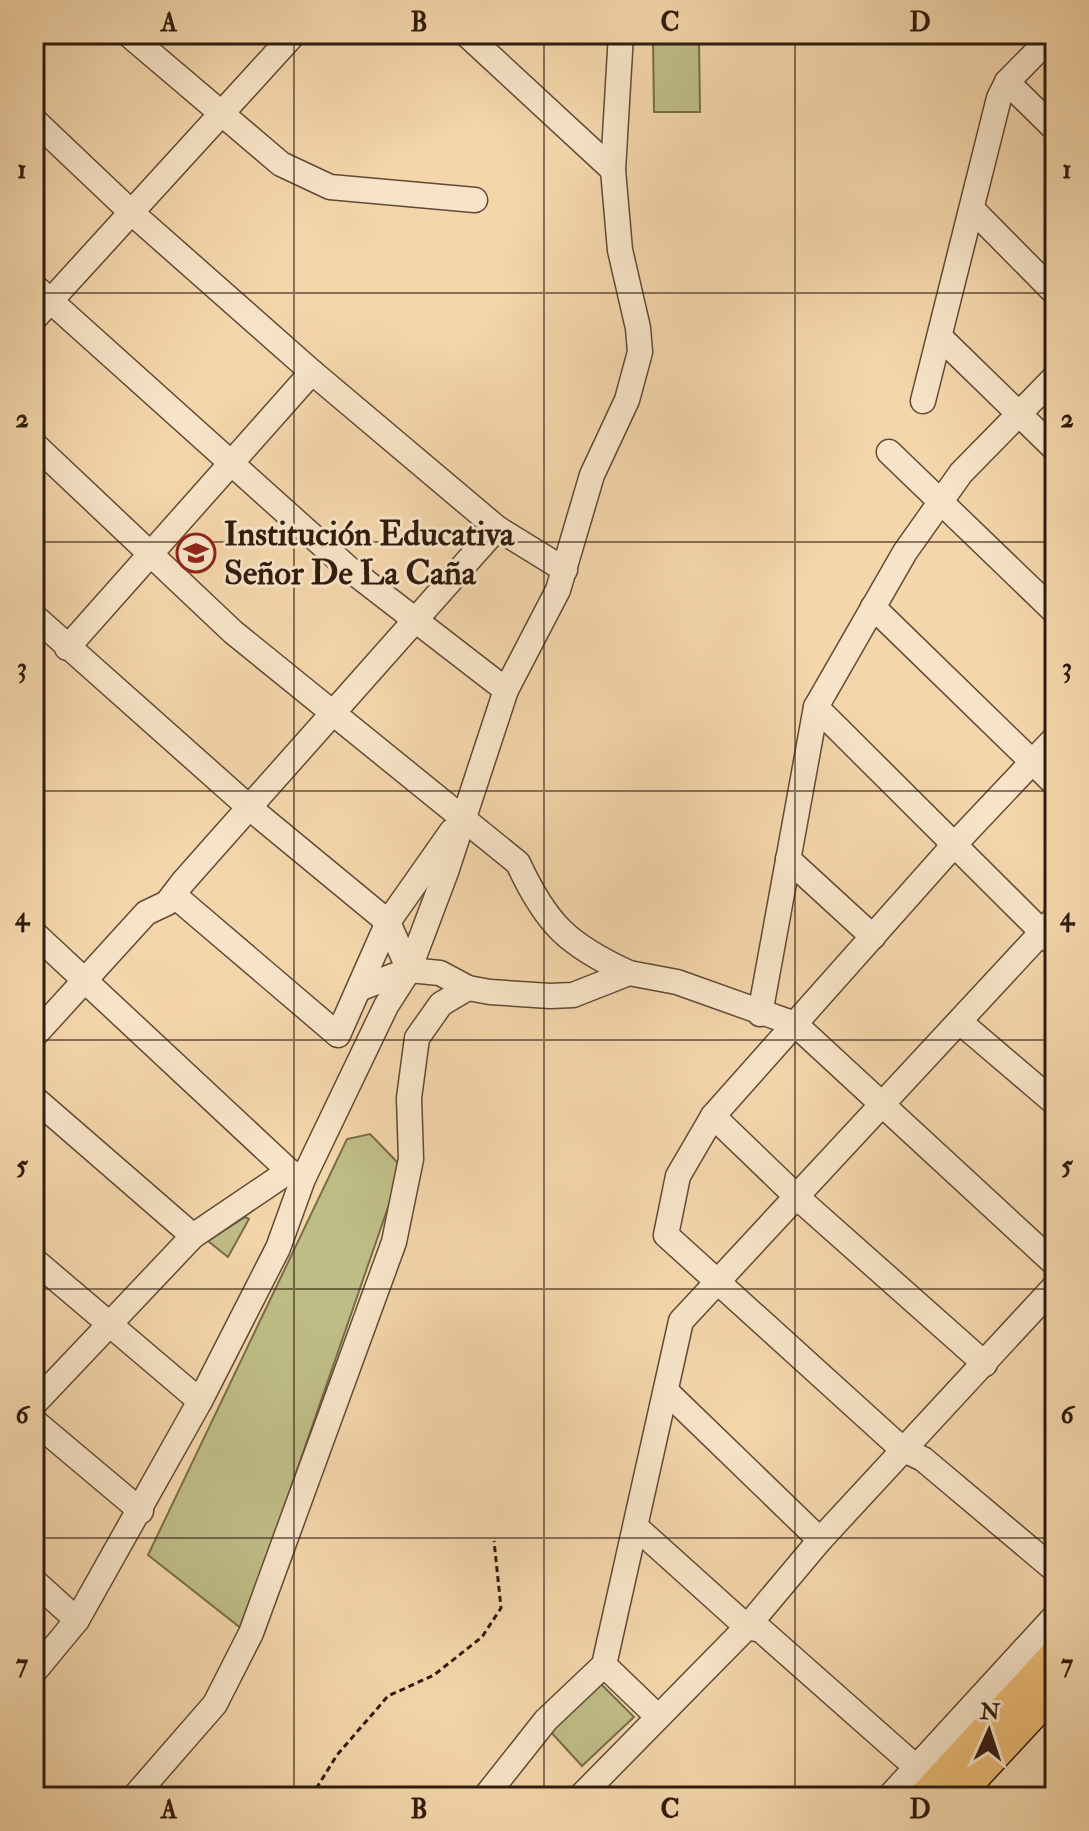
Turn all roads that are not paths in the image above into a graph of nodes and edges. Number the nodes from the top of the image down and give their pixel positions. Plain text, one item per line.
1 (128, 34) edge
2 (294, 34) edge
3 (466, 34) edge
4 (621, 34) edge
5 (1054, 34) edge
6 (1007, 82) junction
7 (221, 115) junction
8 (34, 120) edge
9 (1055, 129) edge
10 (613, 170) junction
11 (475, 200) dead end
12 (972, 209) junction
13 (132, 213) junction
14 (1055, 293) edge
15 (40, 302) edge
16 (942, 339) junction
17 (312, 372) junction
18 (1055, 377) edge
19 (923, 401) dead end
20 (1017, 414) junction
21 (34, 444) edge
22 (1055, 449) edge
23 (889, 452) dead end
24 (234, 462) junction
25 (941, 500) junction
26 (497, 528) junction
27 (148, 555) junction
28 (565, 570) junction
29 (873, 607) junction
30 (1055, 612) edge
31 (34, 616) edge
32 (418, 621) junction
33 (67, 648) junction
34 (506, 690) junction
35 (816, 707) junction
36 (334, 716) junction
37 (1055, 738) edge
38 (1032, 764) junction
39 (1055, 784) edge
40 (251, 809) junction
41 (461, 820) junction
42 (953, 846) junction
43 (788, 859) junction
44 (175, 896) junction
45 (388, 922) junction
46 (1050, 932) edge
47 (34, 933) edge
48 (873, 937) junction
49 (409, 970) junction
50 (629, 973) junction
51 (84, 981) junction
52 (361, 988) junction
53 (468, 988) junction
54 (760, 1014) junction
55 (960, 1022) junction
56 (795, 1024) junction
57 (34, 1036) edge
58 (34, 1098) edge
59 (1055, 1103) edge
60 (880, 1105) junction
61 (713, 1116) junction
62 (296, 1175) junction
63 (798, 1198) junction
64 (193, 1236) junction
65 (34, 1260) edge
66 (1055, 1264) edge
67 (718, 1282) junction
68 (1055, 1286) edge
69 (108, 1326) junction
70 (985, 1364) junction
71 (666, 1391) junction
72 (200, 1401) junction
73 (34, 1404) edge
74 (34, 1421) edge
75 (902, 1449) junction
76 (141, 1511) junction
77 (636, 1527) junction
78 (820, 1540) junction
79 (1055, 1570) edge
80 (34, 1581) edge
81 (1055, 1616) edge
82 (77, 1620) junction
83 (747, 1627) junction
84 (1055, 1655) edge
85 (604, 1665) junction
86 (34, 1672) edge
87 (1055, 1690) edge
88 (656, 1715) junction
89 (917, 1768) junction
90 (594, 1792) edge
91 (134, 1797) edge
92 (485, 1797) edge
93 (889, 1797) edge
94 (924, 1797) edge
95 (956, 1797) edge

1 - 7 street
2 - 7 street
3 - 10 street
4 - 10 street
5 - 6 street
6 - 9 street
6 - 12 street
7 - 11 street
7 - 13 street
8 - 13 street
10 - 28 street
12 - 14 street
12 - 16 street
13 - 15 street
13 - 17 street
15 - 24 street
16 - 19 street
16 - 20 street
17 - 24 street
17 - 26 street
18 - 20 street
20 - 22 street
20 - 25 street
21 - 27 street
23 - 25 street
24 - 27 street
24 - 32 street
25 - 29 street
25 - 30 street
26 - 28 street
26 - 32 street
27 - 33 street
27 - 36 street
28 - 34 street
29 - 35 street
29 - 38 street
31 - 33 street
32 - 34 street
32 - 36 street
33 - 40 street
34 - 41 street
35 - 42 street
35 - 43 street
36 - 40 street
36 - 41 street
37 - 38 street
38 - 39 street
38 - 42 street
40 - 44 street
40 - 45 street
41 - 45 street
41 - 49 street
41 - 50 street
42 - 46 street
42 - 48 street
43 - 48 street
43 - 54 street
44 - 51 street
44 - 52 street
45 - 49 street
45 - 52 street
46 - 55 street
47 - 51 street
48 - 56 street
49 - 52 street
49 - 53 street
49 - 62 street
50 - 53 street
50 - 54 street
51 - 57 street
51 - 62 street
53 - 91 street
54 - 56 street
55 - 59 street
55 - 60 street
56 - 60 street
56 - 61 street
58 - 64 street
60 - 63 street
60 - 66 street
61 - 63 street
61 - 67 street
62 - 64 street
62 - 72 street
63 - 67 street
63 - 70 street
64 - 69 street
65 - 69 street
67 - 71 street
67 - 75 street
68 - 70 street
69 - 72 street
69 - 73 street
70 - 75 street
71 - 77 street
71 - 78 street
72 - 76 street
74 - 76 street
75 - 78 street
75 - 79 street
76 - 82 street
77 - 83 street
77 - 85 street
78 - 83 street
80 - 82 street
81 - 89 street
82 - 86 street
83 - 88 street
83 - 89 street
84 - 94 main road
85 - 88 street
85 - 92 street
87 - 95 main road
88 - 90 street
89 - 93 street

